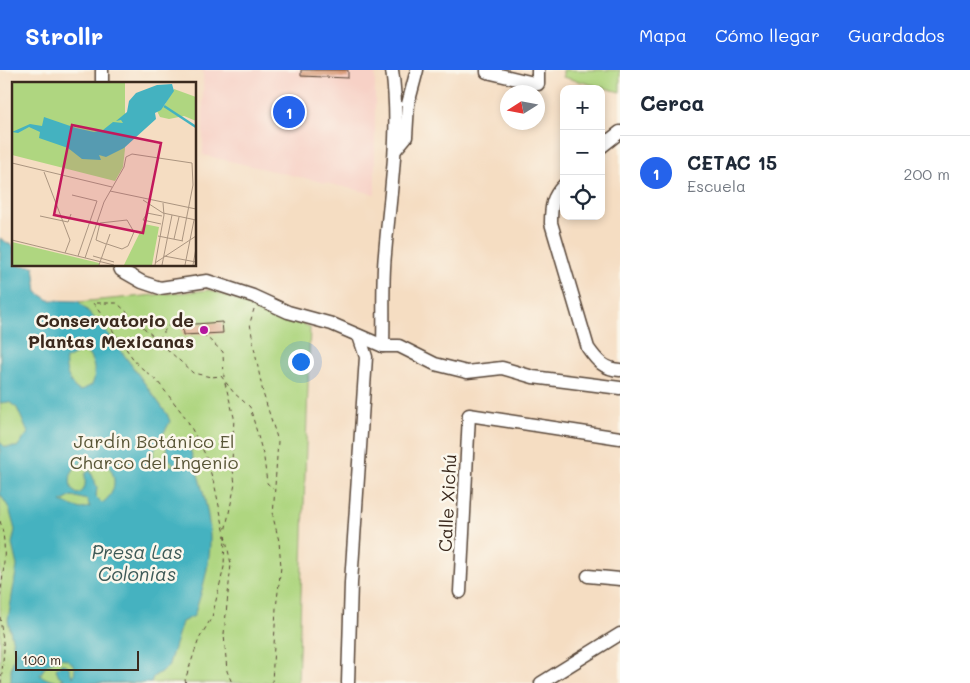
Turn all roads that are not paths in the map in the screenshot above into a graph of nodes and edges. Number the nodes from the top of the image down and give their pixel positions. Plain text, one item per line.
1 (392, 70) edge
2 (417, 70) edge
3 (488, 70) edge
4 (538, 70) edge
5 (620, 132) edge
6 (605, 144) edge
7 (396, 149) junction
8 (560, 190) edge
9 (119, 266) edge
10 (359, 336) junction
11 (383, 346) junction
12 (620, 370) edge
13 (620, 388) edge
14 (620, 438) edge
15 (588, 576) dead end
16 (620, 579) edge
17 (460, 592) dead end
18 (620, 634) edge
19 (348, 683) edge
20 (541, 683) edge

1 - 7 street
2 - 7 street
3 - 4 street
5 - 6 street
7 - 11 street
8 - 12 street
9 - 10 street
10 - 11 street
10 - 19 street
11 - 13 street
14 - 17 street, Calle Xichú
15 - 16 street
18 - 20 street

